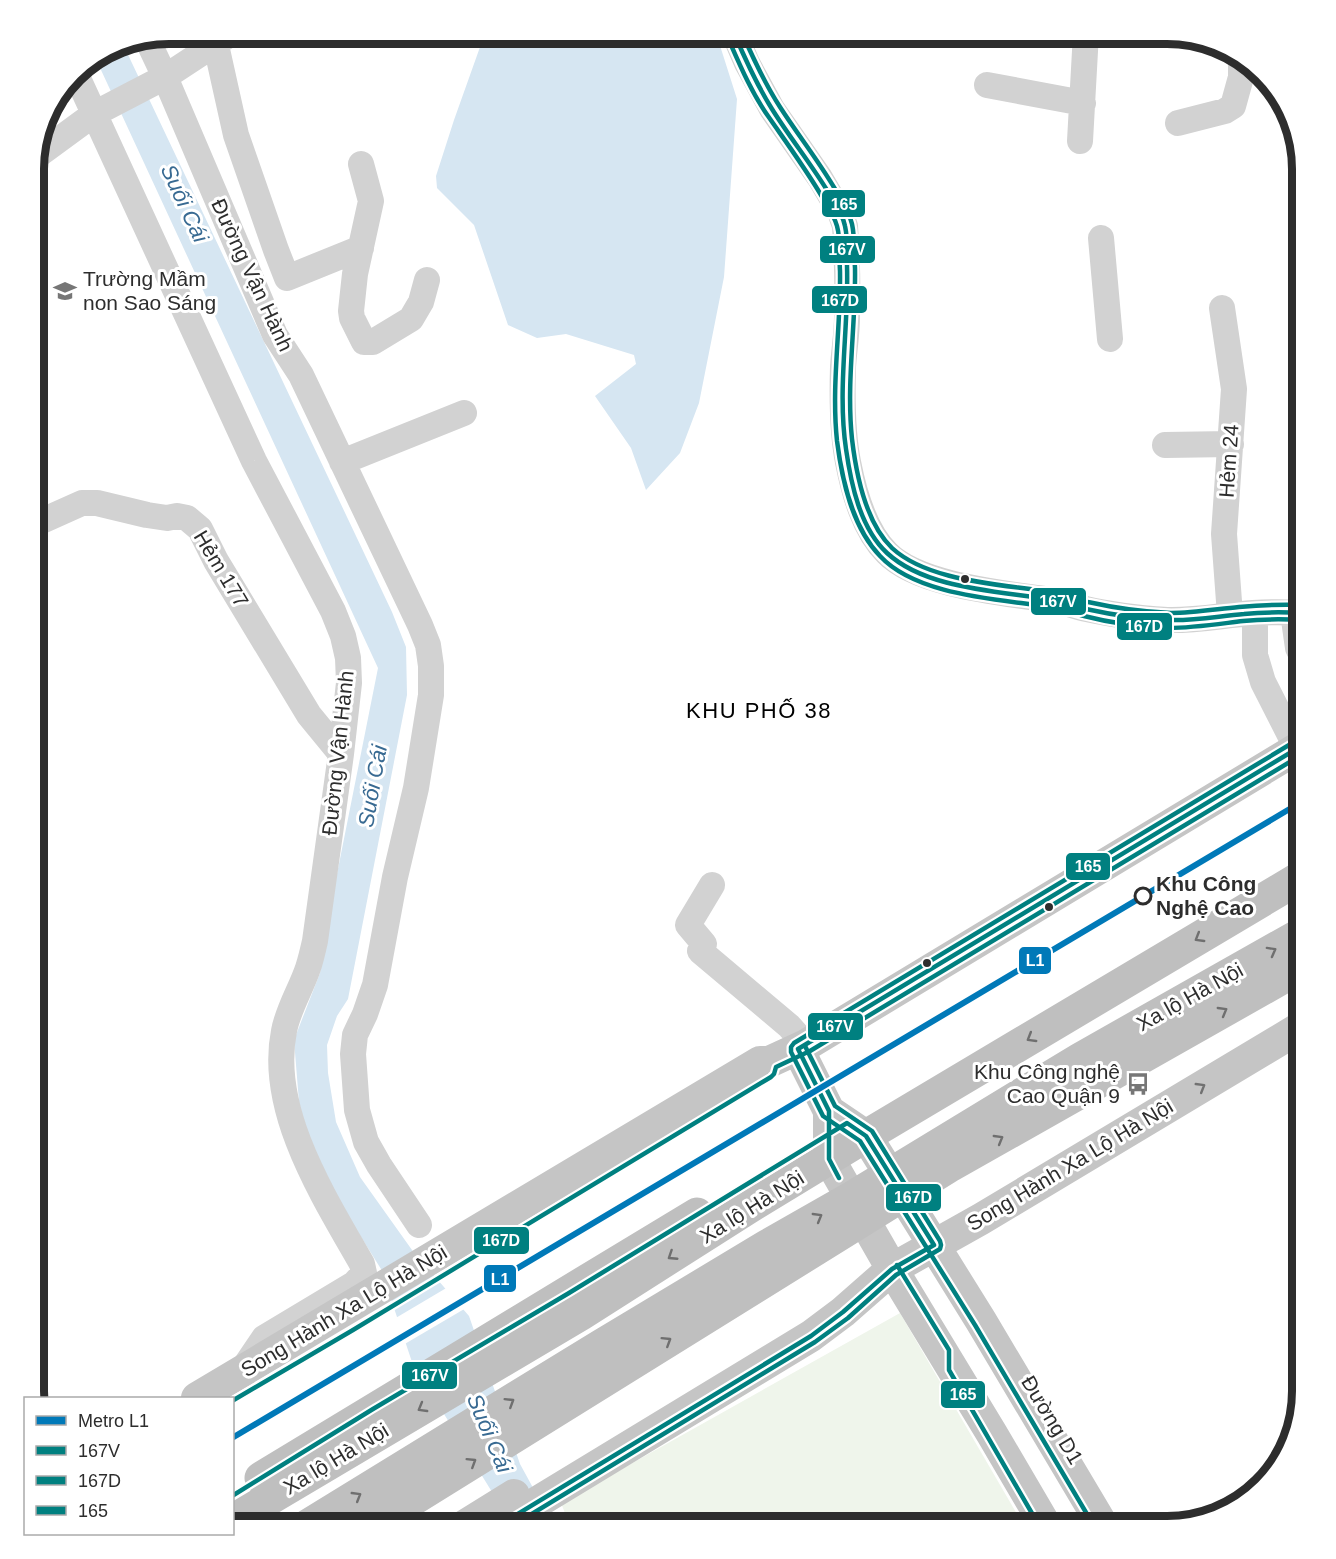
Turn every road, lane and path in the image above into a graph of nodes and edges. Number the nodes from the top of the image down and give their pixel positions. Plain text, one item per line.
1 (216, 44) edge
2 (225, 44) edge
3 (739, 44) edge
4 (1086, 44) edge
5 (148, 46) edge
6 (1241, 67) edge
7 (80, 80) edge
8 (157, 81) junction
9 (987, 85) dead end
10 (1083, 103) junction
11 (102, 110) junction
12 (1178, 123) dead end
13 (1080, 141) dead end
14 (45, 150) edge
15 (361, 164) dead end
16 (1101, 238) dead end
17 (361, 248) junction
18 (427, 280) dead end
19 (1222, 308) dead end
20 (1110, 339) dead end
21 (464, 413) dead end
22 (1231, 444) junction
23 (1165, 445) dead end
24 (342, 462) junction
25 (44, 520) edge
26 (1292, 613) edge
27 (1242, 614) junction
28 (1292, 733) edge
29 (1292, 752) edge
30 (340, 754) junction
31 (1292, 882) edge
32 (712, 885) dead end
33 (1292, 939) edge
34 (1292, 972) edge
35 (1292, 1033) edge
36 (802, 1047) junction
37 (840, 1132) junction
38 (897, 1185) junction
39 (857, 1209) junction
40 (419, 1225) dead end
41 (824, 1245) junction
42 (934, 1245) junction
43 (767, 1246) junction
44 (892, 1269) junction
45 (345, 1318) junction
46 (981, 1321) junction
47 (942, 1353) junction
48 (610, 1359) junction
49 (241, 1372) junction
50 (199, 1397) edge
51 (225, 1397) edge
52 (379, 1419) junction
53 (653, 1421) junction
54 (414, 1479) junction
55 (234, 1495) edge
56 (239, 1516) edge
57 (330, 1516) edge
58 (379, 1516) edge
59 (482, 1516) edge
60 (513, 1516) edge
61 (1025, 1516) edge
62 (1040, 1516) edge
63 (1097, 1516) edge
64 (1109, 1516) edge

1 - 8 street
2 - 17 street
3 - 27 street
4 - 10 street
5 - 8 street, Đường Vận Hành
6 - 12 street
7 - 11 street, Đường Vận Hành
8 - 11 street
8 - 24 street, Đường Vận Hành
9 - 10 street
10 - 13 street
11 - 14 street
11 - 30 street, Đường Vận Hành
15 - 17 street
16 - 20 street
17 - 18 street
19 - 22 street, Hẻm 24
21 - 24 street
22 - 23 street
22 - 27 street, Hẻm 24
24 - 40 street, Đường Vận Hành
25 - 30 street, Hẻm 177
26 - 27 street
27 - 28 street, Hẻm 24
29 - 36 main road, Song Hành Xa Lộ Hà Nội
30 - 49 street, Đường Vận Hành
31 -> 37 highway, Xa lộ Hà Nội
32 - 36 street
38 -> 33 highway, Xa lộ Hà Nội
38 -> 34 highway, Xa lộ Hà Nội
42 -> 35 main road, Song Hành Xa Lộ Hà Nội
36 - 37 main road, Đường D1
36 - 45 main road, Song Hành Xa Lộ Hà Nội
37 - 38 main road, Đường D1
37 - 39 main road, Đường D1
37 -> 52 highway, Xa lộ Hà Nội
38 - 39 highway, Xa lộ Hà Nội
38 - 42 main road, Đường D1
39 - 41 highway, Xa lộ Hà Nội
43 -> 39 highway, Xa lộ Hà Nội
39 - 44 main road, Đường D1
41 - 43 highway
48 -> 41 highway, Xa lộ Hà Nội
42 - 44 main road, Song Hành Xa Lộ Hà Nội
42 - 46 main road, Đường D1
43 - 48 highway, Xa lộ Hà Nội
44 - 47 main road, Đường D1
44 - 53 main road, Song Hành Xa Lộ Hà Nội
45 - 49 main road, Song Hành Xa Lộ Hà Nội
45 - 51 main road, Song Hành Xa Lộ Hà Nội
46 - 63 main road, Đường D1
46 - 64 main road, Đường D1
47 - 61 main road, Đường D1
47 - 62 main road, Đường D1
54 -> 48 highway, Xa lộ Hà Nội
49 - 50 main road, Song Hành Xa Lộ Hà Nội
52 - 55 highway, Xa lộ Hà Nội
52 - 56 highway, Xa lộ Hà Nội
53 - 59 main road, Song Hành Xa Lộ Hà Nội
53 - 60 main road, Song Hành Xa Lộ Hà Nội
57 -> 54 highway, Xa lộ Hà Nội
54 - 58 highway, Xa lộ Hà Nội

